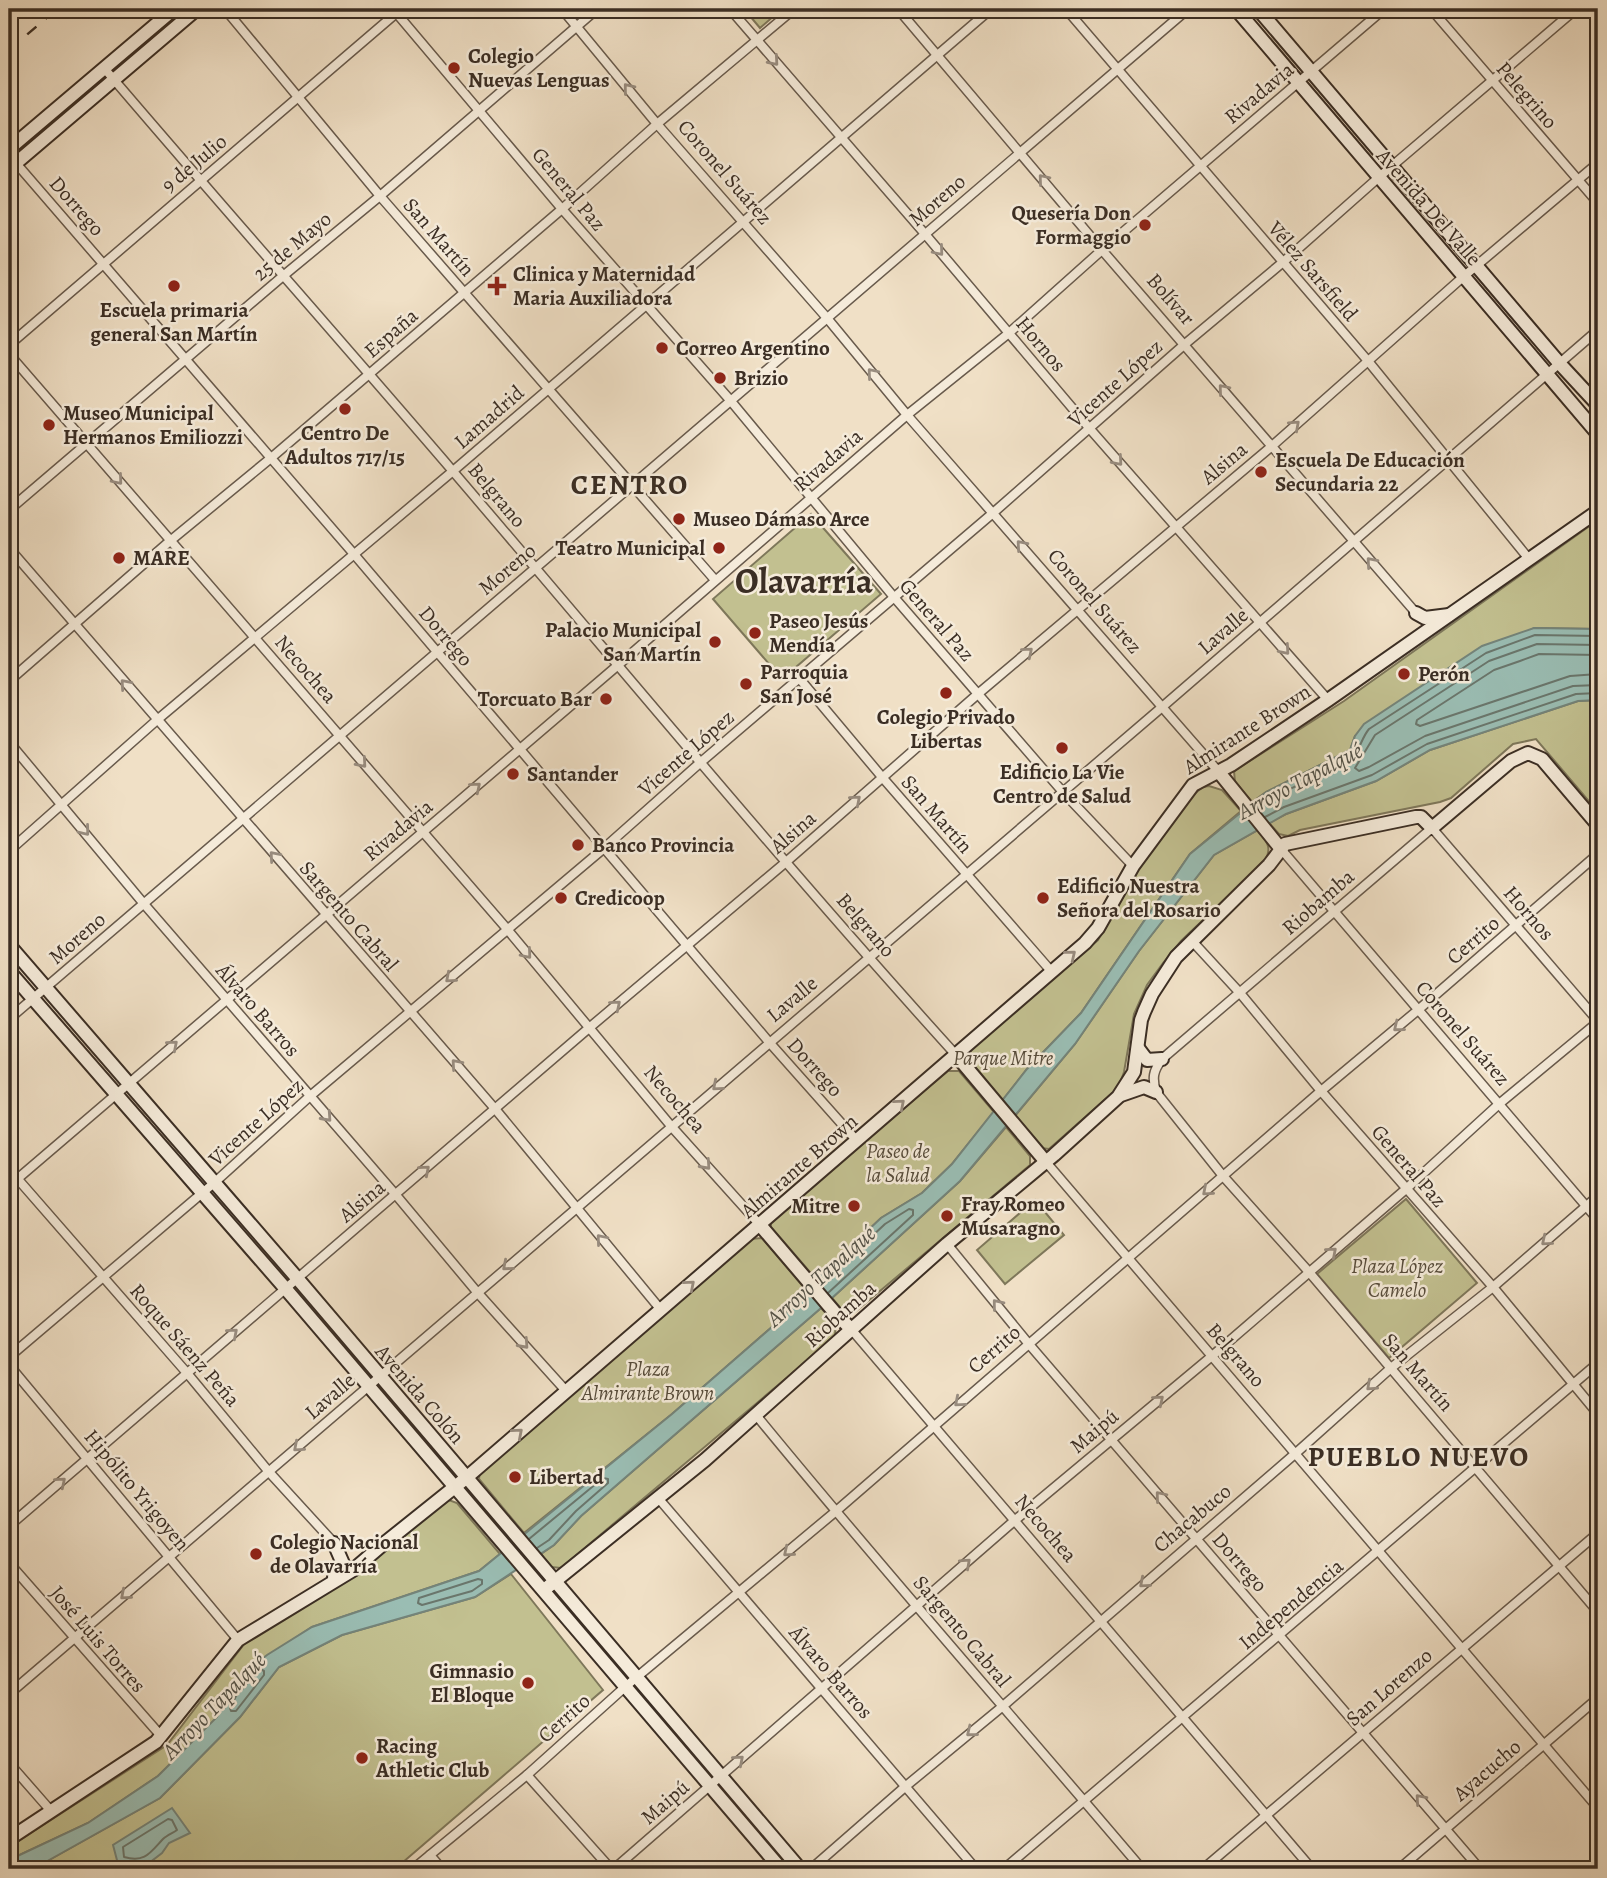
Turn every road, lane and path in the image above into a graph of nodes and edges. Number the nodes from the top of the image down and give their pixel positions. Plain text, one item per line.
1 (174, 9) edge
2 (197, 9) edge
3 (225, 9) edge
4 (562, 9) edge
5 (597, 9) edge
6 (730, 9) edge
7 (794, 9) edge
8 (898, 9) edge
9 (991, 9) edge
10 (1066, 9) edge
11 (1188, 9) edge
12 (1236, 9) edge
13 (1258, 9) edge
14 (1384, 9) edge
15 (1431, 9) edge
16 (1576, 9) edge
17 (397, 10) edge
18 (577, 25) junction
19 (756, 41) junction
20 (937, 55) junction
21 (104, 68) junction
22 (1118, 68) junction
23 (1311, 71) junction
24 (114, 79) junction
25 (1492, 81) junction
26 (1298, 82) junction
27 (298, 99) junction
28 (481, 110) junction
29 (657, 124) junction
30 (840, 139) junction
31 (9, 149) edge
32 (1020, 152) junction
33 (11, 162) edge
34 (1598, 163) edge
35 (1201, 165) junction
36 (1391, 167) junction
37 (1378, 178) junction
38 (1578, 180) junction
39 (199, 181) junction
40 (380, 196) junction
41 (1598, 203) edge
42 (562, 209) junction
43 (742, 222) junction
44 (925, 234) junction
45 (1102, 250) junction
46 (1282, 263) junction
47 (103, 264) junction
48 (1476, 266) junction
49 (283, 276) junction
50 (1463, 277) junction
51 (464, 292) junction
52 (645, 305) junction
53 (827, 318) junction
54 (1598, 330) edge
55 (1009, 333) junction
56 (1185, 344) junction
57 (9, 345) edge
58 (9, 354) edge
59 (184, 359) junction
60 (1368, 361) junction
61 (1560, 363) junction
62 (1547, 374) junction
63 (369, 375) junction
64 (549, 389) junction
65 (730, 400) junction
66 (1598, 405) edge
67 (907, 415) junction
68 (1584, 417) junction
69 (1598, 425) edge
70 (1090, 429) junction
71 (1598, 434) edge
72 (87, 443) junction
73 (1272, 446) junction
74 (1449, 457) junction
75 (271, 458) junction
76 (453, 471) junction
77 (633, 484) junction
78 (811, 498) junction
79 (9, 510) edge
80 (1598, 511) edge
81 (993, 513) junction
82 (1176, 527) junction
83 (1353, 540) junction
84 (170, 541) junction
85 (9, 548) edge
86 (353, 554) junction
87 (1530, 559) junction
88 (534, 569) junction
89 (715, 580) junction
90 (893, 596) junction
91 (1079, 611) junction
92 (1416, 613) junction
93 (1453, 614) junction
94 (1260, 621) junction
95 (73, 624) junction
96 (254, 639) junction
97 (1413, 642) junction
98 (436, 652) junction
99 (617, 666) junction
100 (799, 678) junction
101 (9, 681) edge
102 (979, 693) junction
103 (1328, 700) junction
104 (1161, 708) junction
105 (157, 720) junction
106 (338, 736) junction
107 (9, 742) edge
108 (520, 749) junction
109 (701, 762) junction
110 (1219, 771) junction
111 (882, 777) junction
112 (1062, 791) junction
113 (64, 805) junction
114 (242, 820) junction
115 (1598, 825) edge
116 (1432, 828) junction
117 (422, 832) junction
118 (603, 849) junction
119 (1281, 849) junction
120 (9, 851) edge
121 (1598, 854) edge
122 (786, 862) junction
123 (1133, 866) junction
124 (966, 874) junction
125 (144, 904) junction
126 (1335, 913) junction
127 (325, 915) junction
128 (1517, 925) junction
129 (507, 929) junction
130 (1193, 942) junction
131 (9, 945) edge
132 (687, 945) junction
133 (867, 958) junction
134 (9, 971) edge
135 (1051, 971) junction
136 (46, 988) junction
137 (1240, 993) junction
138 (33, 999) junction
139 (226, 999) junction
140 (1418, 1010) junction
141 (411, 1012) junction
142 (9, 1019) edge
143 (1598, 1021) edge
144 (589, 1028) junction
145 (769, 1042) junction
146 (1138, 1048) junction
147 (956, 1055) junction
148 (1161, 1059) junction
149 (128, 1084) junction
150 (1321, 1091) junction
151 (1156, 1092) junction
152 (116, 1095) junction
153 (309, 1097) junction
154 (1118, 1097) junction
155 (1499, 1104) junction
156 (496, 1110) junction
157 (671, 1126) junction
158 (857, 1141) junction
159 (1046, 1162) junction
160 (9, 1169) edge
161 (1223, 1176) junction
162 (17, 1179) junction
163 (214, 1183) junction
164 (9, 1186) edge
165 (1406, 1189) junction
166 (201, 1193) junction
167 (396, 1195) junction
168 (1598, 1196) edge
169 (1587, 1206) junction
170 (575, 1208) junction
171 (1598, 1220) edge
172 (760, 1225) junction
173 (947, 1244) junction
174 (1128, 1259) junction
175 (1309, 1272) junction
176 (103, 1276) junction
177 (297, 1278) junction
178 (1493, 1287) junction
179 (285, 1288) junction
180 (477, 1292) junction
181 (661, 1310) junction
182 (851, 1329) junction
183 (1028, 1343) junction
184 (1212, 1356) junction
185 (9, 1357) edge
186 (1598, 1363) edge
187 (9, 1365) edge
188 (1391, 1368) junction
189 (187, 1373) junction
190 (379, 1376) junction
191 (1574, 1385) junction
192 (368, 1386) junction
193 (567, 1392) junction
194 (1598, 1414) edge
195 (756, 1415) junction
196 (933, 1425) junction
197 (1112, 1440) junction
198 (1296, 1453) junction
199 (88, 1459) junction
200 (1477, 1469) junction
201 (269, 1472) junction
202 (466, 1478) junction
203 (455, 1488) junction
204 (659, 1499) junction
205 (835, 1512) junction
206 (1014, 1521) junction
207 (9, 1526) edge
208 (1598, 1532) edge
209 (1196, 1538) junction
210 (334, 1543) junction
211 (381, 1546) junction
212 (1380, 1552) junction
213 (170, 1555) junction
214 (9, 1563) edge
215 (1559, 1566) junction
216 (550, 1576) junction
217 (544, 1590) junction
218 (319, 1591) junction
219 (740, 1592) junction
220 (918, 1605) junction
221 (1598, 1612) edge
222 (1100, 1620) junction
223 (1280, 1636) junction
224 (75, 1639) junction
225 (238, 1640) junction
226 (1462, 1647) junction
227 (638, 1678) junction
228 (625, 1687) junction
229 (822, 1688) junction
230 (9, 1694) edge
231 (1598, 1699) edge
232 (1003, 1706) junction
233 (1184, 1717) junction
234 (1362, 1733) junction
235 (162, 1737) junction
236 (1544, 1744) junction
237 (9, 1763) edge
238 (527, 1775) junction
239 (722, 1776) junction
240 (710, 1786) junction
241 (906, 1786) junction
242 (1085, 1802) junction
243 (1598, 1808) edge
244 (51, 1811) junction
245 (1267, 1817) junction
246 (1446, 1828) junction
247 (9, 1839) edge
248 (430, 1855) junction
249 (413, 1869) edge
250 (442, 1869) edge
251 (613, 1869) edge
252 (781, 1869) edge
253 (800, 1869) edge
254 (811, 1869) edge
255 (976, 1869) edge
256 (1004, 1869) edge
257 (1142, 1869) edge
258 (1203, 1869) edge
259 (1312, 1869) edge
260 (1399, 1869) edge
261 (1480, 1869) edge

1 - 21 street
2 - 24 street
3 - 27 street, San Martín
4 - 18 street, Coronel Suárez
5 - 18 street, 25 de Mayo
6 - 19 street, Hornos
7 - 19 street, España
8 - 20 street, Bolívar
9 - 20 street, Lamadrid
10 - 22 street, Vélez Sarsfield
11 - 22 street, Moreno
12 - 26 street, Avenida Del Valle
13 - 23 street, Avenida Del Valle
14 - 23 street, Rivadavia
15 - 25 street, Pelegrino
16 - 25 street, Vicente López
17 - 27 street, 9 de Julio
17 - 28 street, General Paz
18 - 28 street, 25 de Mayo
29 -> 18 street, Coronel Suárez
19 - 29 street, España
19 -> 30 street, Hornos
20 - 30 street, Lamadrid
20 - 32 street, Bolívar
21 - 24 street, Belgrano
21 - 31 street
22 - 32 street, Moreno
22 - 35 street, Vélez Sarsfield
23 - 26 street, Rivadavia
23 - 36 street, Avenida Del Valle
24 - 33 street
24 - 39 street, Belgrano
25 - 36 street, Vicente López
25 - 38 street, Pelegrino
26 - 35 street, Rivadavia
26 - 37 street, Avenida Del Valle
27 - 39 street, 9 de Julio
27 - 40 street, San Martín
28 - 40 street, 25 de Mayo
28 - 42 street, General Paz
29 - 42 street, España
29 - 43 street, Coronel Suárez
30 - 43 street, Lamadrid
30 - 44 street, Hornos
32 - 44 street, Moreno
45 -> 32 street, Bolívar
33 - 47 street, Dorrego
34 - 38 street, Alsina
35 - 45 street, Rivadavia
35 - 46 street, Vélez Sarsfield
36 - 37 street, Vicente López
36 - 48 street, Avenida Del Valle
37 - 46 street, Vicente López
37 - 50 street, Avenida Del Valle
38 - 41 street, Pelegrino
38 - 48 street, Alsina
39 - 47 street, 9 de Julio
39 - 49 street, Belgrano
40 - 49 street, 25 de Mayo
40 - 51 street, San Martín
42 - 51 street, España
42 - 52 street, General Paz
43 - 52 street, Lamadrid
43 - 53 street, Coronel Suárez
44 - 53 street, Moreno
44 -> 55 street, Hornos
45 - 55 street, Rivadavia
45 - 56 street, Bolívar
46 - 56 street, Vicente López
46 - 60 street, Vélez Sarsfield
47 - 57 street, 9 de Julio
47 - 59 street, Dorrego
48 - 50 street, Alsina
48 - 61 street, Avenida Del Valle
49 - 59 street, 25 de Mayo
49 - 63 street, Belgrano
50 - 60 street, Alsina
50 - 62 street, Avenida Del Valle
51 - 63 street, España
51 - 64 street, San Martín
52 - 64 street, Lamadrid
52 - 65 street, General Paz
53 - 65 street, Moreno
67 -> 53 street, Coronel Suárez
54 - 61 street, Lavalle
55 - 67 street, Rivadavia
55 - 70 street, Hornos
56 - 70 street, Vicente López
73 -> 56 street, Bolívar
58 - 72 street, Necochea
59 - 72 street, 25 de Mayo
59 - 75 street, Dorrego
73 -> 60 street, Alsina
60 - 74 street, Vélez Sarsfield
61 - 62 street, Lavalle
61 - 66 street, Avenida Del Valle
62 - 68 street, Avenida Del Valle
62 - 74 street, Lavalle
63 - 75 street, España
63 - 76 street, Belgrano
64 - 76 street, Lamadrid
64 - 77 street, San Martín
65 - 77 street, Moreno
65 - 78 street, General Paz
67 - 78 street, Rivadavia
67 - 81 street, Coronel Suárez
68 - 69 street, Avenida Del Valle
68 - 71 street
70 - 81 street, Vicente López
70 -> 82 street, Hornos
72 - 79 street, 25 de Mayo
72 -> 84 street, Necochea
73 - 82 street, Alsina
73 - 83 street, Bolívar
74 - 83 street, Lavalle
74 - 87 street, Vélez Sarsfield
75 - 84 street, España
75 - 86 street, Dorrego
76 - 86 street, Lamadrid
76 - 88 street, Belgrano
77 - 88 street, Moreno
77 - 89 street, San Martín
78 - 89 street, Rivadavia
78 - 90 street, General Paz
80 - 87 street, Almirante Brown
81 - 90 street, Vicente López
91 -> 81 street, Coronel Suárez
82 - 91 street, Alsina
82 - 94 street, Hornos
92 -> 83 street, Bolívar
83 - 94 street, Lavalle
84 - 95 street, España
84 - 96 street, Necochea
85 - 95 street, Sargento Cabral
86 - 96 street, Lamadrid
86 - 98 street, Dorrego
87 - 93 street, Almirante Brown
88 - 98 street, Moreno
88 - 99 street, Belgrano
89 - 99 street, Rivadavia
90 - 100 street, Vicente López
90 - 102 street, General Paz
102 -> 91 street, Alsina
91 - 104 street, Coronel Suárez
92 - 93 street
92 - 97 street
93 - 97 street, Almirante Brown
94 -> 103 street, Hornos
94 - 104 street, Lavalle
95 - 101 street, España
105 -> 95 street, Sargento Cabral
96 - 105 street, Lamadrid
96 - 106 street, Necochea
97 - 103 street, Almirante Brown
98 - 106 street, Moreno
98 - 108 street, Dorrego
99 - 108 street, Rivadavia
99 - 109 street, Belgrano
100 - 109 street, Vicente López
100 - 111 street, San Martín
102 - 111 street, Alsina
102 - 112 street, General Paz
103 - 110 street, Almirante Brown
104 - 110 street, Coronel Suárez
104 - 112 street, Lavalle
105 - 113 street, Lamadrid
105 - 114 street, Sargento Cabral
106 - 114 street, Moreno
106 -> 117 street, Necochea
107 - 113 street, Álvaro Barros
117 -> 108 street, Rivadavia
108 - 118 street, Dorrego
109 - 118 street, Vicente López
109 - 122 street, Belgrano
110 - 119 street, Coronel Suárez
110 - 123 street, Almirante Brown
122 -> 111 street, Alsina
111 - 124 street, San Martín
112 - 123 street, General Paz
112 - 124 street, Lavalle
113 - 120 street, Lamadrid
113 -> 125 street, Álvaro Barros
114 - 125 street, Moreno
127 -> 114 street, Sargento Cabral
115 - 116 street, Riobamba
116 - 119 street
116 - 126 street, Riobamba
116 - 128 street, Hornos
117 - 127 street, Rivadavia
117 - 129 street, Necochea
118 - 129 street, Vicente López
118 - 132 street, Dorrego
119 - 126 street, Coronel Suárez
119 - 130 street, Riobamba
121 - 128 street, Cerrito
122 - 132 street, Alsina
122 - 133 street, Belgrano
135 -> 123 street, Almirante Brown
124 - 133 street, Lavalle
124 - 135 street, San Martín
125 - 136 street, Moreno
125 - 139 street, Álvaro Barros
126 - 137 street, Riobamba
126 - 140 street, Coronel Suárez
127 - 139 street, Rivadavia
127 - 141 street, Sargento Cabral
128 - 140 street, Cerrito
128 - 143 street, Hornos
129 -> 141 street, Vicente López
129 -> 144 street, Necochea
130 - 137 street, General Paz
130 - 146 street, Riobamba
131 - 136 street, Avenida Colón
144 -> 132 street, Alsina
132 - 145 street, Dorrego
133 - 145 street, Lavalle
133 - 147 street, Belgrano
134 - 138 street, Avenida Colón
135 - 147 street, Almirante Brown
136 - 138 street, Moreno
136 - 149 street, Avenida Colón
137 - 148 street, Riobamba
137 - 150 street, General Paz
138 - 142 street, Moreno
138 - 152 street, Avenida Colón
149 -> 139 street, Rivadavia
139 - 153 street, Álvaro Barros
140 -> 150 street, Cerrito
140 - 155 street, Coronel Suárez
141 - 153 street, Vicente López
156 -> 141 street, Sargento Cabral
143 - 155 street, Maipú
144 - 156 street, Alsina
144 - 157 street, Necochea
145 -> 157 street, Lavalle
145 - 158 street, Dorrego
146 - 148 street
146 - 154 street, Riobamba
158 -> 147 street, Almirante Brown
147 - 159 street, Belgrano
148 - 151 street
149 - 152 street, Rivadavia
149 - 163 street, Avenida Colón
150 - 161 street, Cerrito
150 - 165 street, General Paz
151 - 154 street
151 - 161 street, San Martín
152 - 162 street, Rivadavia
152 - 166 street, Avenida Colón
153 - 163 street, Vicente López
153 -> 167 street, Álvaro Barros
154 - 159 street, Riobamba
155 - 165 street, Maipú
155 - 169 street, Coronel Suárez
167 -> 156 street, Alsina
156 - 170 street, Sargento Cabral
157 - 170 street, Lavalle
157 -> 172 street, Necochea
158 - 172 street, Almirante Brown
159 - 173 street, Riobamba
159 - 174 street, Belgrano
160 - 162 street, Roque Sáenz Peña
161 -> 174 street, Cerrito
161 - 175 street, San Martín
162 - 164 street, Rivadavia
162 - 176 street, Roque Sáenz Peña
163 - 166 street, Vicente López
163 - 177 street, Avenida Colón
175 -> 165 street, Maipú
165 - 178 street, General Paz
166 - 176 street, Vicente López
166 - 179 street, Avenida Colón
167 - 177 street, Alsina
167 - 180 street, Álvaro Barros
168 - 169 street, Chacabuco
169 - 171 street, Coronel Suárez
169 -> 178 street, Chacabuco
170 -> 180 street, Lavalle
181 -> 170 street, Sargento Cabral
181 -> 172 street, Almirante Brown
172 - 182 street, Necochea
173 - 182 street, Riobamba
183 -> 173 street, Dorrego
174 - 183 street, Cerrito
174 - 184 street, Belgrano
175 - 184 street, Maipú
175 - 188 street, San Martín
176 - 185 street, Vicente López
176 - 189 street, Roque Sáenz Peña
177 - 179 street, Alsina
177 - 190 street, Avenida Colón
178 - 188 street, Chacabuco
178 - 191 street, General Paz
189 -> 179 street, Alsina
179 - 192 street, Avenida Colón
180 - 190 street, Lavalle
180 -> 193 street, Álvaro Barros
181 - 193 street, Almirante Brown
182 - 195 street, Riobamba
182 - 196 street, Necochea
183 -> 196 street, Cerrito
183 - 197 street, Dorrego
197 -> 184 street, Maipú
184 - 198 street, Belgrano
186 - 191 street, Independencia
187 - 199 street, Hipólito Yrigoyen
188 -> 198 street, Chacabuco
188 - 200 street, San Martín
189 - 199 street, Alsina
189 - 201 street, Roque Sáenz Peña
190 - 192 street, Lavalle
190 - 202 street, Avenida Colón
191 - 194 street, General Paz
191 - 200 street, Independencia
192 -> 201 street, Lavalle
192 - 203 street, Avenida Colón
202 -> 193 street, Almirante Brown
195 - 204 street, Riobamba
195 - 205 street, Sargento Cabral
196 - 205 street, Cerrito
196 - 206 street, Necochea
197 - 206 street, Maipú
209 -> 197 street, Dorrego
198 - 209 street, Chacabuco
198 - 212 street, Belgrano
207 -> 199 street, Alsina
199 - 213 street, Hipólito Yrigoyen
200 - 212 street, Independencia
200 - 215 street, San Martín
201 - 210 street, Roque Sáenz Peña
201 - 213 street, Lavalle
202 - 203 street, Almirante Brown
202 - 216 street, Avenida Colón
203 - 211 street, Almirante Brown
203 - 217 street, Avenida Colón
204 - 216 street, Riobamba
204 - 219 street, Álvaro Barros
205 -> 219 street, Cerrito
205 - 220 street, Sargento Cabral
220 -> 206 street, Maipú
206 - 222 street, Necochea
208 - 215 street, San Lorenzo
209 -> 222 street, Chacabuco
209 - 223 street, Dorrego
210 - 211 street
210 - 218 street
211 - 218 street, Almirante Brown
212 - 223 street, Independencia
212 - 226 street, Belgrano
213 -> 224 street, Lavalle
213 - 225 street, Hipólito Yrigoyen
214 - 224 street, José Luis Torres
215 - 221 street, San Martín
215 - 226 street, San Lorenzo
216 - 217 street, Riobamba
216 - 227 street, Avenida Colón
217 - 228 street, Avenida Colón
218 - 225 street, Almirante Brown
219 - 227 street, Cerrito
219 - 229 street, Álvaro Barros
220 - 229 street, Maipú
220 - 232 street, Sargento Cabral
222 - 232 street, Chacabuco
222 - 233 street, Necochea
223 - 233 street, Independencia
223 - 234 street, Dorrego
224 - 230 street, Lavalle
224 - 235 street, José Luis Torres
225 - 235 street, Almirante Brown
226 - 234 street, San Lorenzo
226 - 236 street, Belgrano
227 - 228 street, Cerrito
227 - 239 street, Avenida Colón
228 - 238 street, Cerrito
228 - 240 street, Avenida Colón
239 -> 229 street, Maipú
229 - 241 street, Álvaro Barros
231 - 236 street, Ayacucho
232 -> 241 street, Chacabuco
232 - 242 street, Sargento Cabral
233 - 242 street, Independencia
233 - 245 street, Necochea
234 - 245 street, San Lorenzo
246 -> 234 street, Dorrego
235 - 244 street, Almirante Brown
236 - 243 street, Belgrano
236 - 246 street, Ayacucho
237 - 244 street
238 - 248 street, Cerrito
238 - 251 street
239 - 240 street, Maipú
239 - 253 street, Avenida Colón
240 - 251 street, Maipú
240 - 252 street, Avenida Colón
241 - 254 street, Chacabuco
241 - 255 street, Álvaro Barros
242 - 256 street, Independencia
242 - 257 street, Sargento Cabral
244 - 247 street, Almirante Brown
245 - 258 street, San Lorenzo
245 - 259 street, Necochea
246 - 260 street, Ayacucho
246 - 261 street, Dorrego
248 - 249 street, Cerrito
248 - 250 street

